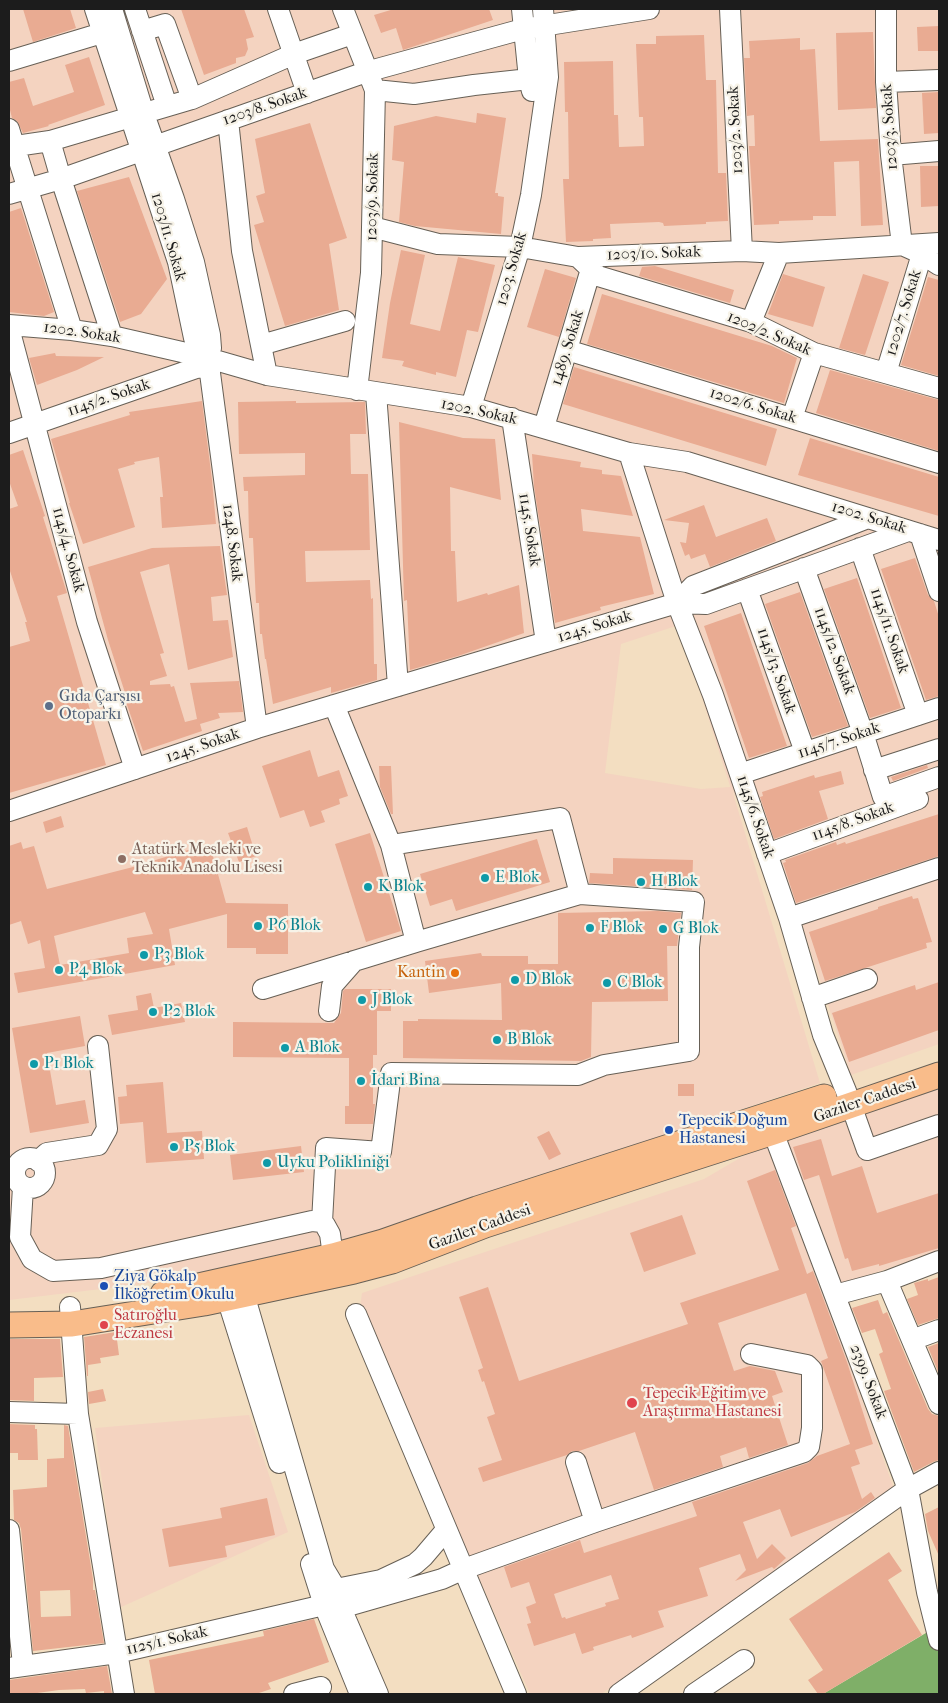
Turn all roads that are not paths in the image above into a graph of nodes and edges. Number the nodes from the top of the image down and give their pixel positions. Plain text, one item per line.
1 (95, 9) edge
2 (112, 9) edge
3 (135, 9) edge
4 (278, 9) edge
5 (343, 9) edge
6 (522, 9) edge
7 (649, 9) edge
8 (730, 9) edge
9 (886, 9) edge
10 (543, 17) edge
11 (523, 29) junction
12 (142, 31) junction
13 (102, 33) junction
14 (352, 34) junction
15 (294, 54) junction
16 (9, 61) edge
17 (366, 72) junction
18 (539, 78) junction
19 (939, 80) edge
20 (886, 82) junction
21 (375, 90) junction
22 (307, 93) junction
23 (192, 99) junction
24 (167, 106) junction
25 (137, 116) junction
26 (228, 120) junction
27 (10, 140) edge
28 (50, 141) junction
29 (148, 148) junction
30 (939, 151) edge
31 (891, 155) junction
32 (61, 179) junction
33 (18, 192) edge
34 (372, 227) junction
35 (939, 243) edge
36 (902, 245) junction
37 (520, 247) junction
38 (742, 251) junction
39 (779, 253) junction
40 (922, 254) junction
41 (584, 263) junction
42 (939, 265) edge
43 (345, 321) dead end
44 (751, 322) junction
45 (9, 327) edge
46 (72, 330) junction
47 (112, 336) junction
48 (261, 345) junction
49 (567, 350) junction
50 (814, 353) junction
51 (208, 359) junction
52 (886, 373) junction
53 (267, 375) junction
54 (939, 388) edge
55 (367, 391) junction
56 (471, 408) junction
57 (512, 418) junction
58 (792, 418) junction
59 (35, 423) junction
60 (544, 427) junction
61 (9, 433) edge
62 (629, 452) junction
63 (939, 463) edge
64 (868, 518) junction
65 (914, 532) junction
66 (939, 540) edge
67 (860, 548) junction
68 (804, 568) junction
69 (748, 589) junction
70 (939, 591) edge
71 (677, 603) junction
72 (546, 642) junction
73 (398, 686) junction
74 (334, 705) junction
75 (939, 708) edge
76 (918, 715) junction
77 (257, 728) junction
78 (863, 733) junction
79 (939, 750) edge
80 (805, 752) junction
81 (135, 769) junction
82 (874, 770) junction
83 (740, 774) junction
84 (939, 777) edge
85 (939, 791) edge
86 (9, 811) edge
87 (391, 845) junction
88 (767, 854) junction
89 (939, 868) edge
90 (580, 894) junction
91 (789, 918) junction
92 (416, 942) junction
93 (354, 961) junction
94 (867, 979) dead end
95 (263, 989) dead end
96 (812, 998) junction
97 (329, 1010) dead end
98 (98, 1046) dead end
99 (939, 1057) edge
100 (939, 1075) edge
101 (841, 1098) junction
102 (939, 1125) edge
103 (773, 1132) junction
104 (22, 1159) edge
105 (322, 1222) junction
106 (363, 1248) junction
107 (333, 1256) junction
108 (939, 1261) edge
109 (887, 1281) junction
110 (231, 1289) junction
111 (835, 1295) junction
112 (9, 1307) edge
113 (356, 1314) dead end
114 (71, 1316) junction
115 (9, 1325) edge
116 (939, 1330) edge
117 (912, 1340) junction
118 (751, 1354) dead end
119 (939, 1404) edge
120 (9, 1412) edge
121 (78, 1414) junction
122 (576, 1462) dead end
123 (939, 1472) edge
124 (908, 1489) junction
125 (595, 1522) junction
126 (446, 1530) junction
127 (9, 1539) edge
128 (464, 1569) junction
129 (933, 1589) edge
130 (334, 1600) junction
131 (939, 1640) edge
132 (14, 1644) edge
133 (117, 1653) junction
134 (744, 1660) dead end
135 (16, 1667) edge
136 (321, 1687) dead end
137 (124, 1694) edge
138 (294, 1694) edge
139 (360, 1694) edge
140 (378, 1694) edge
141 (516, 1694) edge
142 (619, 1694) edge
143 (694, 1694) edge

1 - 13 street
2 - 25 street
3 - 12 street
4 - 15 street
5 - 14 street, 1203/9. Sokak
6 - 11 street, 1203. Sokak
7 - 10 street, 1203/8. Sokak
8 - 38 street, 1203/2. Sokak
9 - 20 street, 1203/3. Sokak
10 - 11 street, 1203/8. Sokak
10 - 18 street, 1203. Sokak
11 - 17 street, 1203/8. Sokak
11 - 18 street, 1203. Sokak
12 - 23 street
12 - 24 street
13 - 16 street
13 - 25 street
14 - 15 street
14 - 17 street, 1203/9. Sokak
15 - 22 street
15 - 23 street
17 - 21 street, 1203/9. Sokak
17 - 22 street, 1203/8. Sokak
18 - 21 street
18 - 37 street, 1203. Sokak
19 - 20 street
20 - 31 street, 1203/3. Sokak
21 - 34 street, 1203/9. Sokak
22 - 26 street, 1203/8. Sokak
23 - 24 street
24 - 25 street
25 - 28 street
25 - 29 street, 1203/11. Sokak
26 - 29 street, 1203/8. Sokak
26 - 48 street
27 - 28 street
27 - 33 street
28 - 32 street
29 - 32 street, 1203/8. Sokak
29 - 51 street, 1203/11. Sokak
30 - 31 street
31 - 36 street, 1203/3. Sokak
32 - 33 street, 1203/8. Sokak
32 - 47 street
33 - 46 street
34 - 37 street, 1203/10. Sokak
34 - 55 street, 1203/9. Sokak
35 - 36 street, 1203/10. Sokak
36 - 39 street, 1203/10. Sokak
36 - 40 street
37 - 41 street, 1203/10. Sokak
37 - 56 street, 1203. Sokak
38 - 39 street, 1203/10. Sokak
38 - 41 street, 1203/10. Sokak
39 - 44 street
40 - 42 street
40 - 52 street, 1202/7. Sokak
41 - 44 street, 1202/2. Sokak
41 - 49 street, 1489. Sokak
43 - 48 street
44 - 50 street, 1202/2. Sokak
45 - 46 street, 1202. Sokak
45 - 59 street, 1145/4. Sokak
46 - 47 street, 1202. Sokak
47 - 51 street, 1202. Sokak
48 - 53 street
49 - 58 street, 1202/6. Sokak
49 - 60 street, 1489. Sokak
50 - 52 street, 1202/2. Sokak
50 - 58 street
51 - 53 street, 1202. Sokak
51 - 59 street, 1145/2. Sokak
51 - 77 street, 1248. Sokak
52 - 54 street, 1202/2. Sokak
53 - 55 street, 1202. Sokak
55 - 56 street, 1202. Sokak
55 - 73 street
56 - 57 street, 1202. Sokak
57 - 60 street, 1202. Sokak
57 - 72 street, 1145. Sokak
58 - 63 street, 1202/6. Sokak
59 - 61 street, 1145/2. Sokak
59 - 81 street, 1145/4. Sokak
60 - 62 street, 1202. Sokak
62 - 64 street, 1202. Sokak
62 - 71 street, 1145/6. Sokak
64 - 65 street, 1202. Sokak
64 - 71 street
65 - 66 street, 1202. Sokak
65 - 67 street
65 - 70 street
67 - 68 street
67 - 76 street, 1145/11. Sokak
68 - 69 street
68 - 78 street, 1145/12. Sokak
69 - 71 street
69 - 80 street, 1145/13. Sokak
71 - 72 street, 1245. Sokak
71 - 83 street, 1145/6. Sokak
72 - 73 street, 1245. Sokak
73 - 74 street, 1245. Sokak
74 - 77 street, 1245. Sokak
74 - 87 street
75 - 76 street, 1145/7. Sokak
76 - 78 street, 1145/7. Sokak
77 - 81 street, 1245. Sokak
78 - 80 street, 1145/7. Sokak
78 - 82 street, 1145/12. Sokak
79 - 82 street
80 - 83 street, 1145/7. Sokak
81 - 86 street, 1245. Sokak
82 - 84 street, 1145/12. Sokak
83 - 88 street, 1145/6. Sokak
85 - 88 street, 1145/8. Sokak
87 - 90 street
87 - 92 street
88 - 91 street, 1145/6. Sokak
89 - 91 street
90 - 92 street
90 - 105 street
91 - 96 street, 1145/6. Sokak
92 - 93 street
93 - 95 street
93 - 97 street
94 - 96 street
96 - 101 street, 1145/6. Sokak
98 - 104 street
99 - 101 main road, Gaziler Caddesi
100 - 101 main road, Gaziler Caddesi
101 - 102 street, 1145/6. Sokak
101 - 103 main road, Gaziler Caddesi
101 - 106 main road, Gaziler Caddesi
103 - 110 main road, Gaziler Caddesi
103 - 111 street, 2399. Sokak
104 - 105 street
105 - 107 street
106 - 107 main road, Gaziler Caddesi
106 - 110 main road
107 - 110 main road, Gaziler Caddesi
108 - 109 street
109 - 111 street
109 - 117 street
110 - 114 main road, Gaziler Caddesi
110 - 130 street
111 - 124 street, 2399. Sokak
112 - 114 main road, Gaziler Caddesi
113 - 126 street
114 - 115 main road, Gaziler Caddesi
114 - 121 street
116 - 117 street
117 - 119 street
118 - 125 street
120 - 121 street
121 - 133 street
122 - 125 street
123 - 124 street
124 - 129 street, 2399. Sokak
124 - 142 street
125 - 128 street
126 - 128 street
126 - 130 street
127 - 132 street
128 - 130 street
128 - 141 street
129 - 131 street, 2399. Sokak
130 - 133 street, 1125/1. Sokak
130 - 139 street
130 - 140 street
132 - 135 street
133 - 135 street, 1125/1. Sokak
133 - 137 street
134 - 143 street
136 - 138 street

